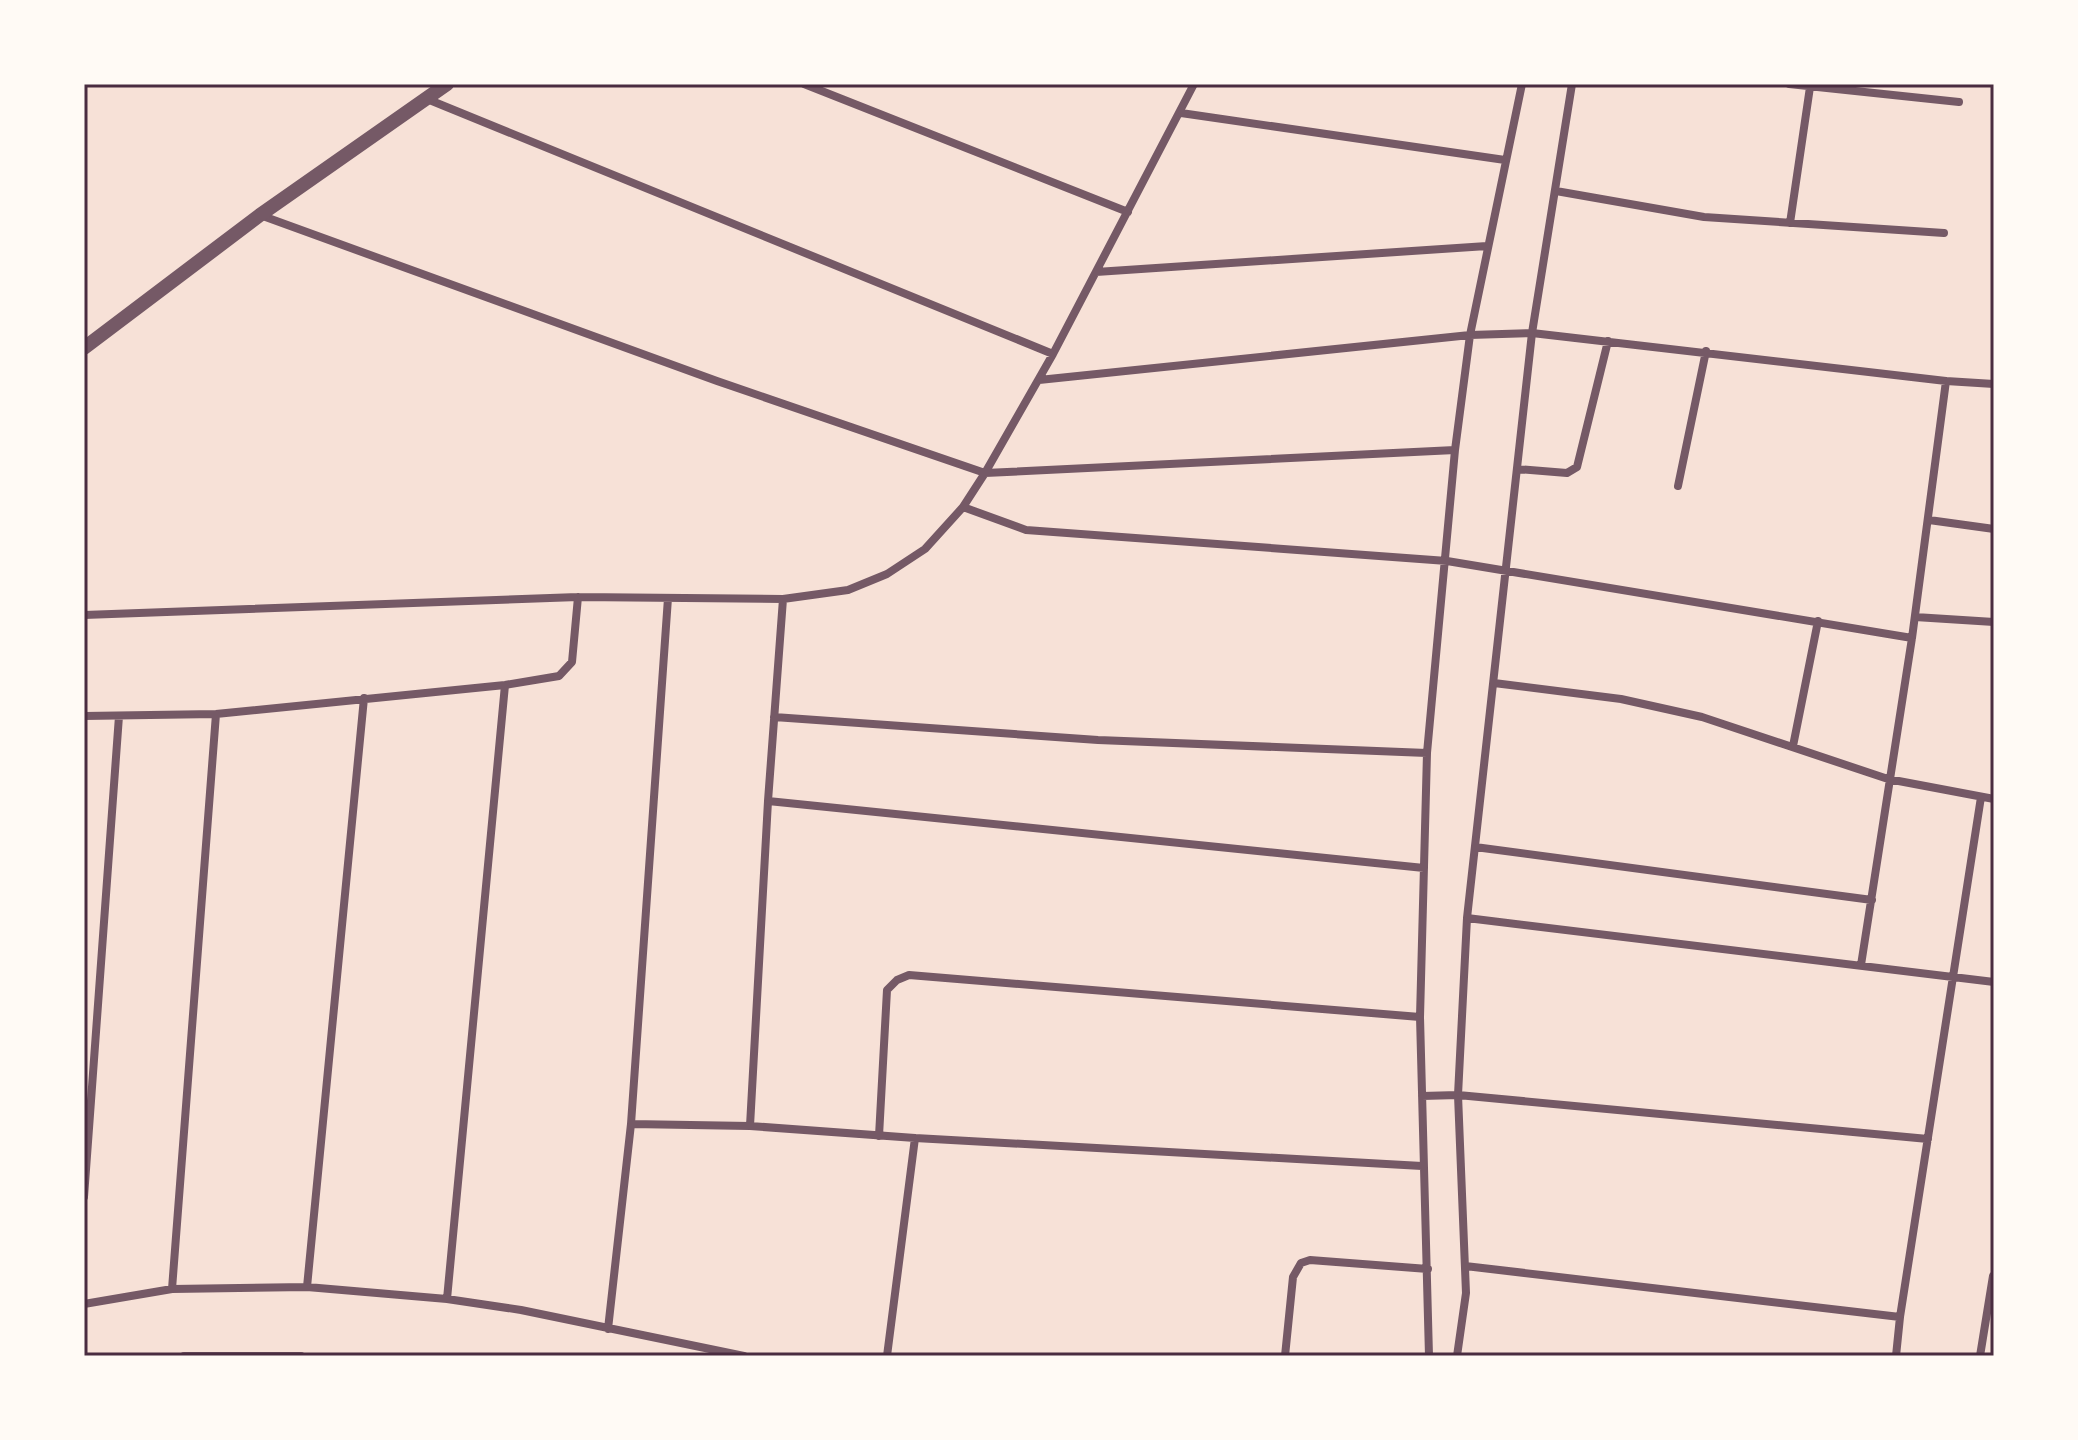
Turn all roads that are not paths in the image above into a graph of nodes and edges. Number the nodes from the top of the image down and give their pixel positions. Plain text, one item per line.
1 (447, 84) edge
2 (804, 84) edge
3 (1522, 84) edge
4 (1572, 84) edge
5 (1789, 84) edge
6 (1190, 86) edge
7 (1810, 87) junction
8 (426, 98) junction
9 (1959, 102) dead end
10 (1181, 113) junction
11 (1505, 160) junction
12 (1556, 191) junction
13 (1128, 212) junction
14 (260, 215) junction
15 (1790, 223) junction
16 (1944, 233) dead end
17 (1487, 246) junction
18 (1096, 272) junction
19 (1532, 333) junction
20 (1470, 335) junction
21 (1608, 341) junction
22 (84, 348) edge
23 (1706, 351) junction
24 (1053, 354) junction
25 (1039, 380) junction
26 (1946, 381) junction
27 (1994, 384) edge
28 (1455, 450) junction
29 (1517, 469) junction
30 (985, 473) junction
31 (1678, 486) dead end
32 (963, 507) junction
33 (1929, 520) junction
34 (1994, 529) edge
35 (1447, 561) junction
36 (1504, 572) junction
37 (578, 597) junction
38 (668, 598) junction
39 (783, 599) junction
40 (84, 615) edge
41 (1915, 617) junction
42 (1818, 621) junction
43 (1994, 622) edge
44 (1912, 638) junction
45 (1494, 683) junction
46 (505, 685) junction
47 (364, 698) junction
48 (216, 714) junction
49 (84, 716) edge
50 (119, 716) junction
51 (774, 717) junction
52 (1793, 746) junction
53 (1427, 753) junction
54 (1888, 779) junction
55 (1981, 797) junction
56 (1994, 799) edge
57 (768, 801) junction
58 (1475, 847) junction
59 (1424, 868) junction
60 (1872, 900) junction
61 (1467, 918) junction
62 (1861, 965) junction
63 (1953, 977) junction
64 (1994, 982) edge
65 (1420, 1017) junction
66 (1458, 1095) junction
67 (1422, 1096) junction
68 (631, 1124) junction
69 (750, 1126) junction
70 (879, 1136) junction
71 (915, 1138) junction
72 (1928, 1139) junction
73 (1422, 1166) junction
74 (84, 1197) edge
75 (1465, 1266) junction
76 (1428, 1269) junction
77 (1993, 1276) edge
78 (307, 1287) junction
79 (172, 1289) junction
80 (447, 1299) junction
81 (84, 1304) edge
82 (1900, 1317) junction
83 (608, 1329) junction
84 (184, 1356) edge
85 (301, 1356) edge
86 (744, 1356) edge
87 (887, 1356) edge
88 (1285, 1356) edge
89 (1429, 1356) edge
90 (1457, 1356) edge
91 (1896, 1356) edge
92 (1980, 1356) edge

1 - 8 street
2 - 13 street
3 - 11 street
4 - 12 street
5 - 7 street
6 - 10 street
7 - 9 street
7 - 15 street
8 - 14 street
8 - 24 street
10 - 11 street
10 - 13 street
11 - 17 street
12 - 15 street
12 - 19 street
13 - 18 street
14 - 22 street
14 - 30 street
15 - 16 street
17 - 18 street
17 - 20 street
18 - 24 street
19 - 20 street
19 - 21 street
19 - 29 street
20 - 25 street
20 - 28 street
21 - 23 street
21 - 29 street
23 - 26 street
23 - 31 street
24 - 25 street
25 - 30 street
26 - 27 street
26 - 33 street
28 - 30 street
28 - 35 street
29 - 36 street
30 - 32 street
32 - 35 street
32 - 39 street
33 - 34 street
33 - 41 street
35 - 36 street
35 - 53 street
36 - 42 street
36 - 45 street
37 - 38 street
37 - 40 street
37 - 46 street
38 - 39 street
38 - 68 street
39 - 51 street
41 - 43 street
41 - 44 street
42 - 44 street
42 - 52 street
44 - 54 street
45 - 52 street
45 - 58 street
46 - 47 street
46 - 80 street
47 - 48 street
47 - 78 street
48 - 50 street
48 - 79 street
49 - 50 street
50 - 74 street
51 - 53 street
51 - 57 street
52 - 54 street
53 - 59 street
54 - 55 street
54 - 60 street
55 - 56 street
55 - 63 street
57 - 59 street
57 - 69 street
58 - 60 street
58 - 61 street
59 - 65 street
60 - 62 street
61 - 62 street
61 - 66 street
62 - 63 street
63 - 64 street
63 - 72 street
65 - 67 street
65 - 70 street
66 - 67 street
66 - 72 street
66 - 75 street
67 - 73 street
68 - 69 street
68 - 83 street
69 - 70 street
70 - 71 street
71 - 73 street
71 - 87 street
72 - 82 street
73 - 76 street
75 - 82 street
75 - 90 street
76 - 88 street
76 - 89 street
77 - 92 street
78 - 79 street
78 - 80 street
79 - 81 street
80 - 83 street
82 - 91 street
83 - 86 street
84 - 85 street

